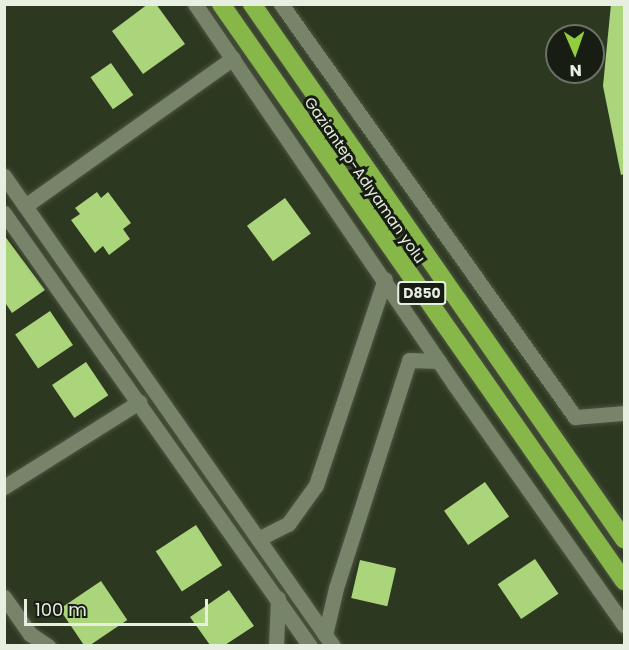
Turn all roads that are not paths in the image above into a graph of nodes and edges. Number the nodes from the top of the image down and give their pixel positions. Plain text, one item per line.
1 (195, 4) edge
2 (221, 4) edge
3 (252, 4) edge
4 (281, 4) edge
5 (233, 58) junction
6 (4, 176) edge
7 (25, 206) junction
8 (4, 213) edge
9 (385, 279) junction
10 (439, 361) junction
11 (139, 402) junction
12 (624, 413) edge
13 (4, 488) edge
14 (624, 538) edge
15 (258, 539) junction
16 (624, 581) edge
17 (4, 597) edge
18 (278, 598) junction
19 (4, 619) edge
20 (624, 625) edge
21 (30, 634) junction
22 (329, 640) edge
23 (48, 645) edge
24 (276, 645) edge
25 (310, 645) edge

1 - 5 street
2 - 16 highway, Gaziantep-Adıyaman yolu / D850
3 - 14 highway, Gaziantep-Adıyaman yolu / D850
4 - 12 street
5 - 7 street
5 - 9 street
6 - 7 street
7 - 15 street
8 - 11 street
9 - 10 street
9 - 15 street
10 - 20 street
10 - 22 street
11 - 13 street
11 - 18 street
15 - 22 street
17 - 21 street
18 - 24 street
18 - 25 street
19 - 21 street
21 - 23 street

